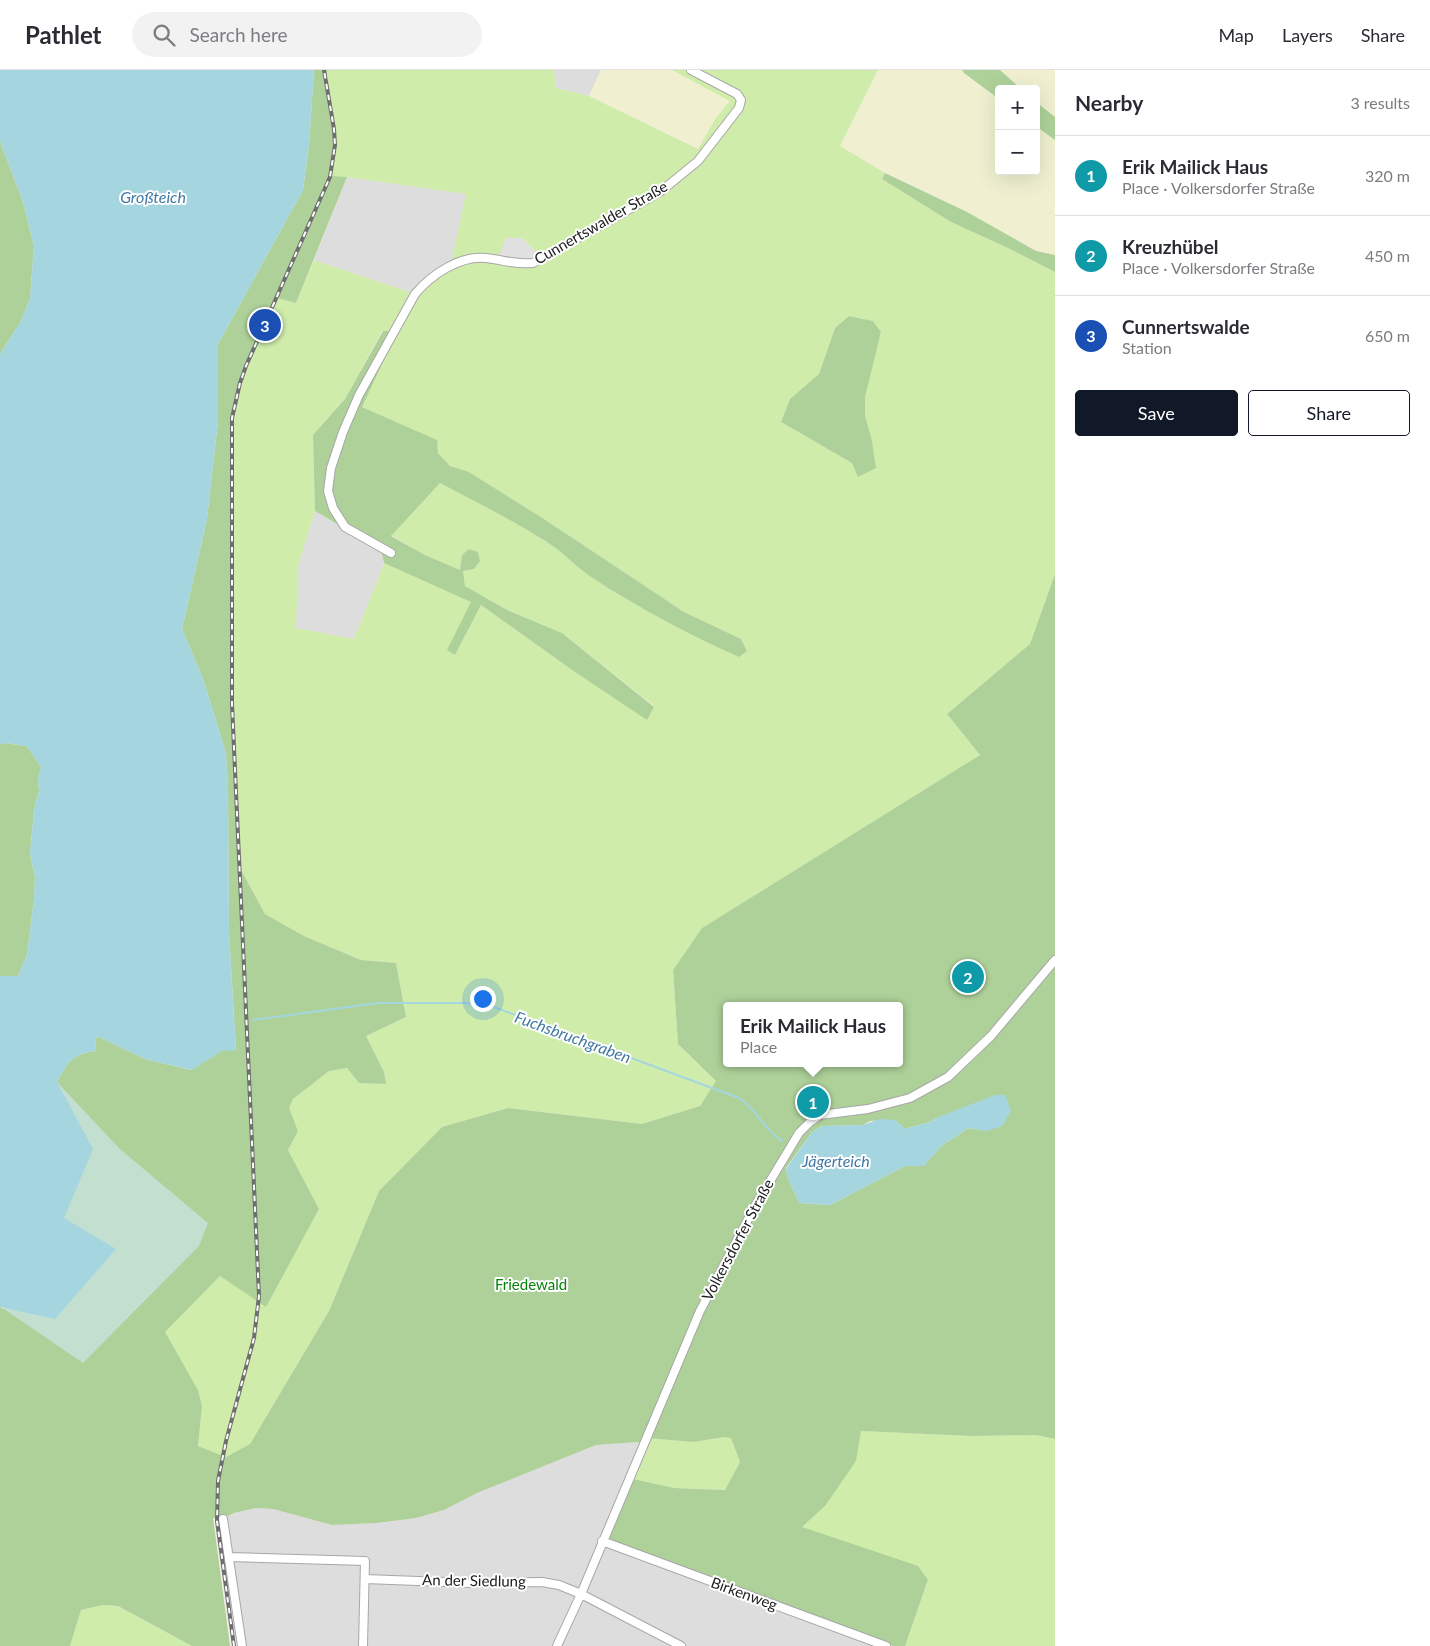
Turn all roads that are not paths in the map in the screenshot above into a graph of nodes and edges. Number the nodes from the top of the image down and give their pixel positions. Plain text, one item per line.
1 (691, 70) edge
2 (391, 552) dead end
3 (1055, 960) edge
4 (223, 1519) dead end
5 (602, 1541) junction
6 (230, 1556) junction
7 (365, 1579) junction
8 (581, 1594) junction
9 (242, 1646) edge
10 (362, 1646) edge
11 (556, 1646) edge
12 (681, 1646) edge
13 (886, 1646) edge

1 - 2 street, Cunnertswalder Straße
3 - 5 street, Volkersdorfer Straße
4 - 6 street
5 - 8 street, Volkersdorfer Straße
5 - 13 street, Birkenweg
6 - 7 street
6 - 9 street
7 - 8 street, An der Siedlung
7 - 10 street
8 - 11 street, Volkersdorfer Straße
8 - 12 street, An der Siedlung

